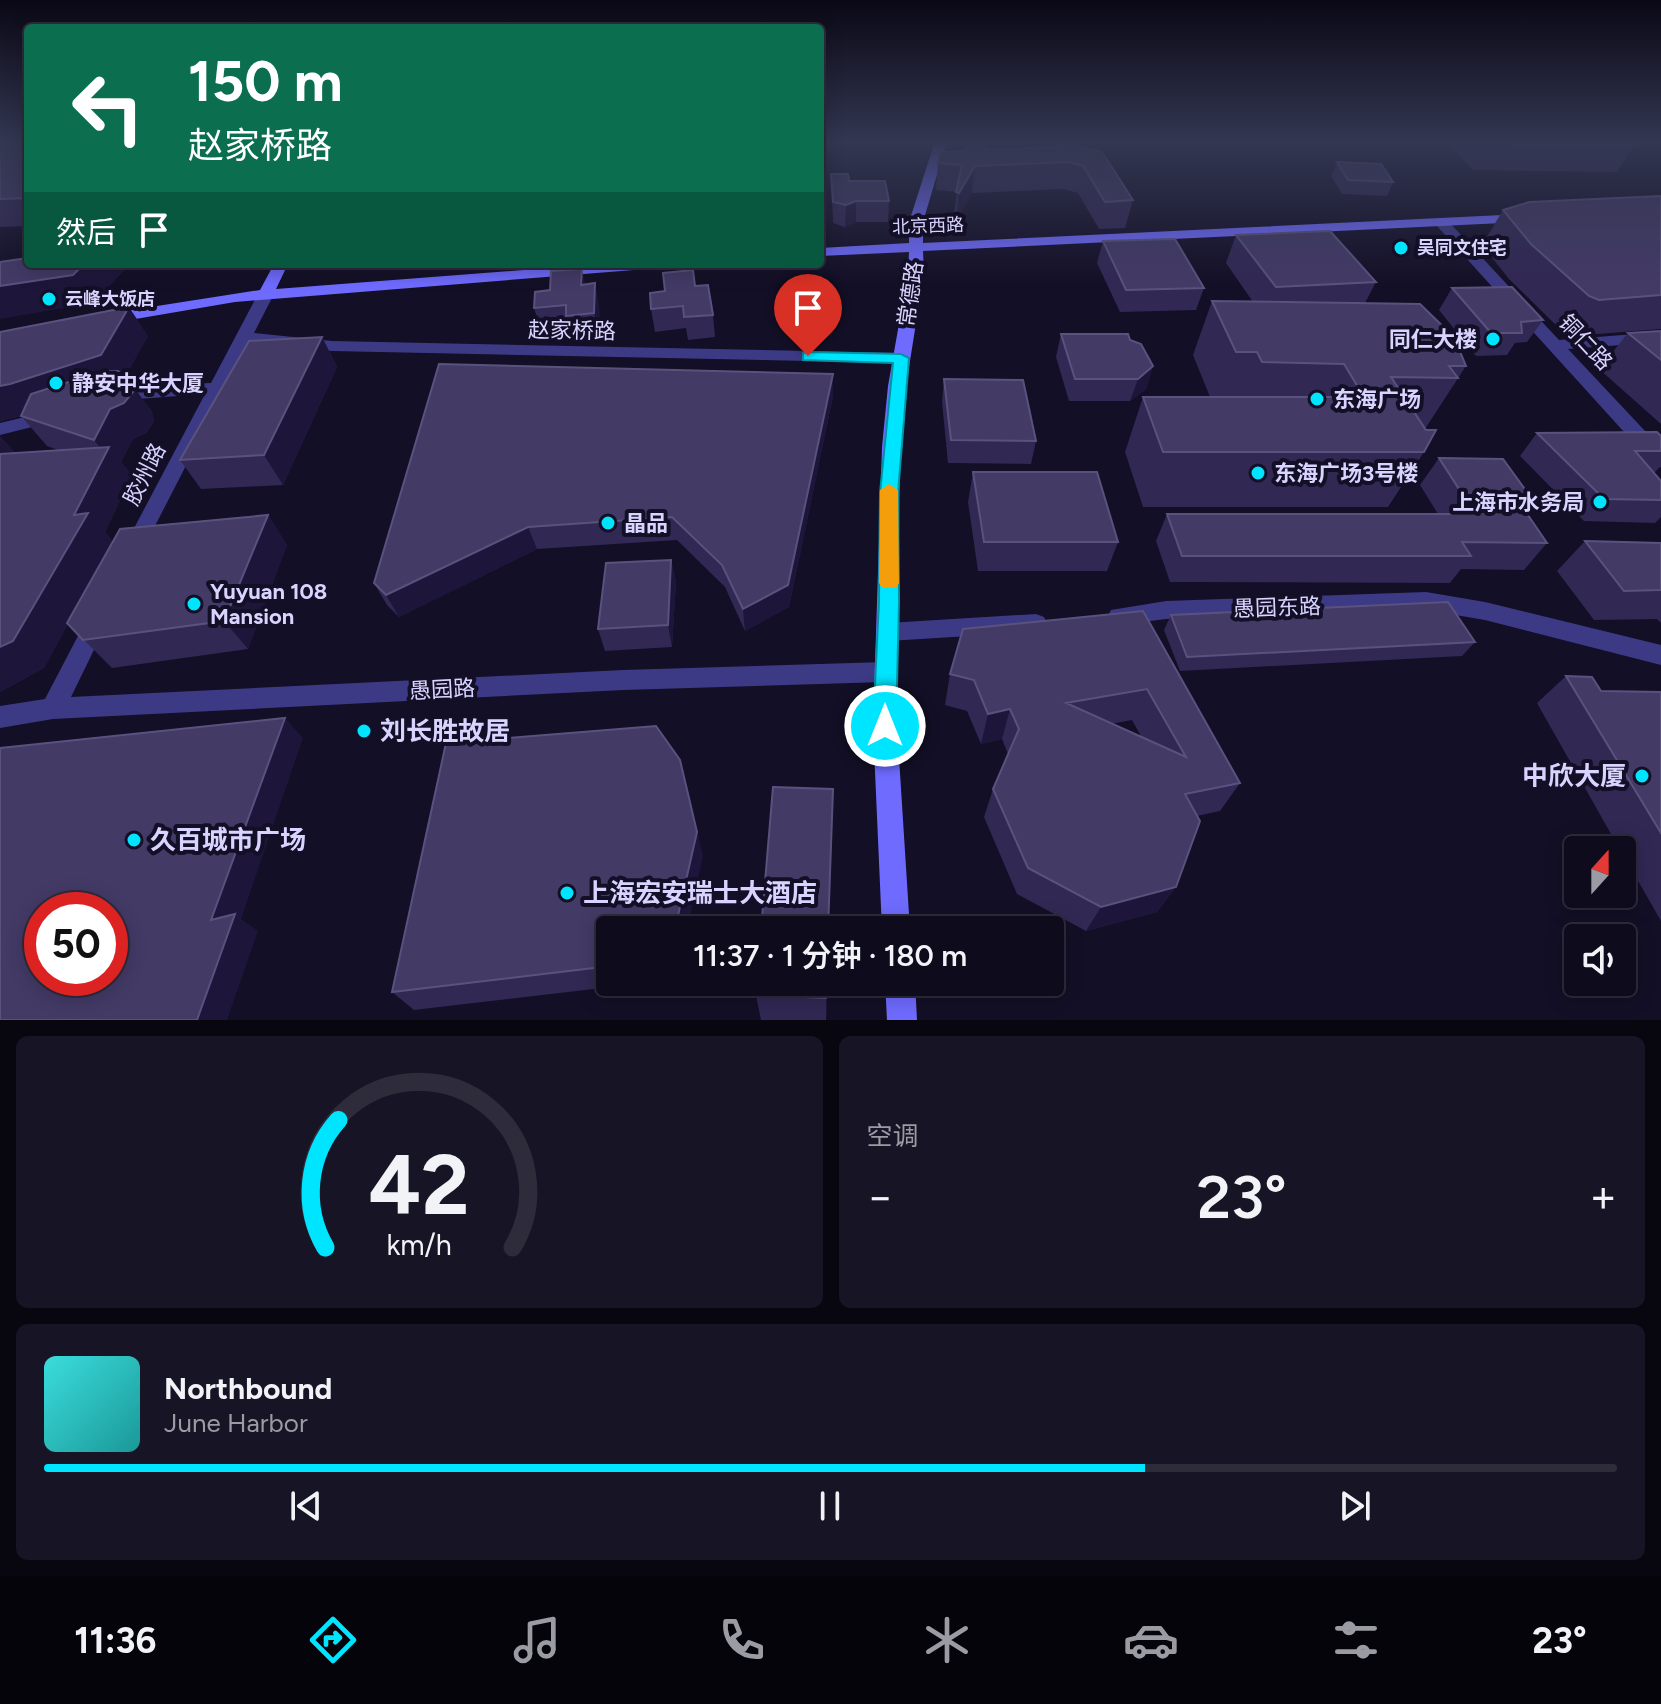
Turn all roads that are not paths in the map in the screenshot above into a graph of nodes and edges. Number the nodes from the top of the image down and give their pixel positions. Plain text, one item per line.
1 (926, 189) edge
2 (1542, 217) edge
3 (1442, 223) junction
4 (916, 246) junction
5 (824, 252) edge
6 (279, 268) edge
7 (607, 268) edge
8 (266, 294) junction
9 (88, 322) edge
10 (242, 337) junction
11 (1661, 337) edge
12 (1555, 345) junction
13 (901, 358) junction
14 (214, 388) junction
15 (94, 401) edge
16 (66, 411) edge
17 (0, 429) edge
18 (1661, 460) edge
19 (123, 569) edge
20 (109, 597) edge
21 (1094, 618) edge
22 (1062, 621) edge
23 (888, 632) junction
24 (1661, 655) edge
25 (885, 672) junction
26 (53, 708) junction
27 (0, 717) edge
28 (895, 916) edge
29 (901, 996) edge
30 (902, 1020) edge

1 - 4 main road, 常德路
2 - 3 main road, 北京西路
3 - 4 main road, 北京西路
3 - 12 street, 铜仁路
4 - 5 main road, 北京西路
4 - 13 main road, 常德路
6 - 8 main road, 胶州路
7 - 8 main road
8 - 9 main road
8 - 10 street, 胶州路
10 - 13 street, 赵家桥路
10 - 14 street, 胶州路
11 - 12 street
12 - 18 street, 铜仁路
13 - 23 main road, 常德路
14 - 15 street
14 - 19 street, 胶州路
16 - 17 street
20 - 26 street
21 - 24 street, 愚园东路
22 - 23 street
23 - 25 main road, 常德路
25 - 26 street, 愚园路
25 - 28 main road, 常德路
26 - 27 street, 愚园路
29 - 30 main road

